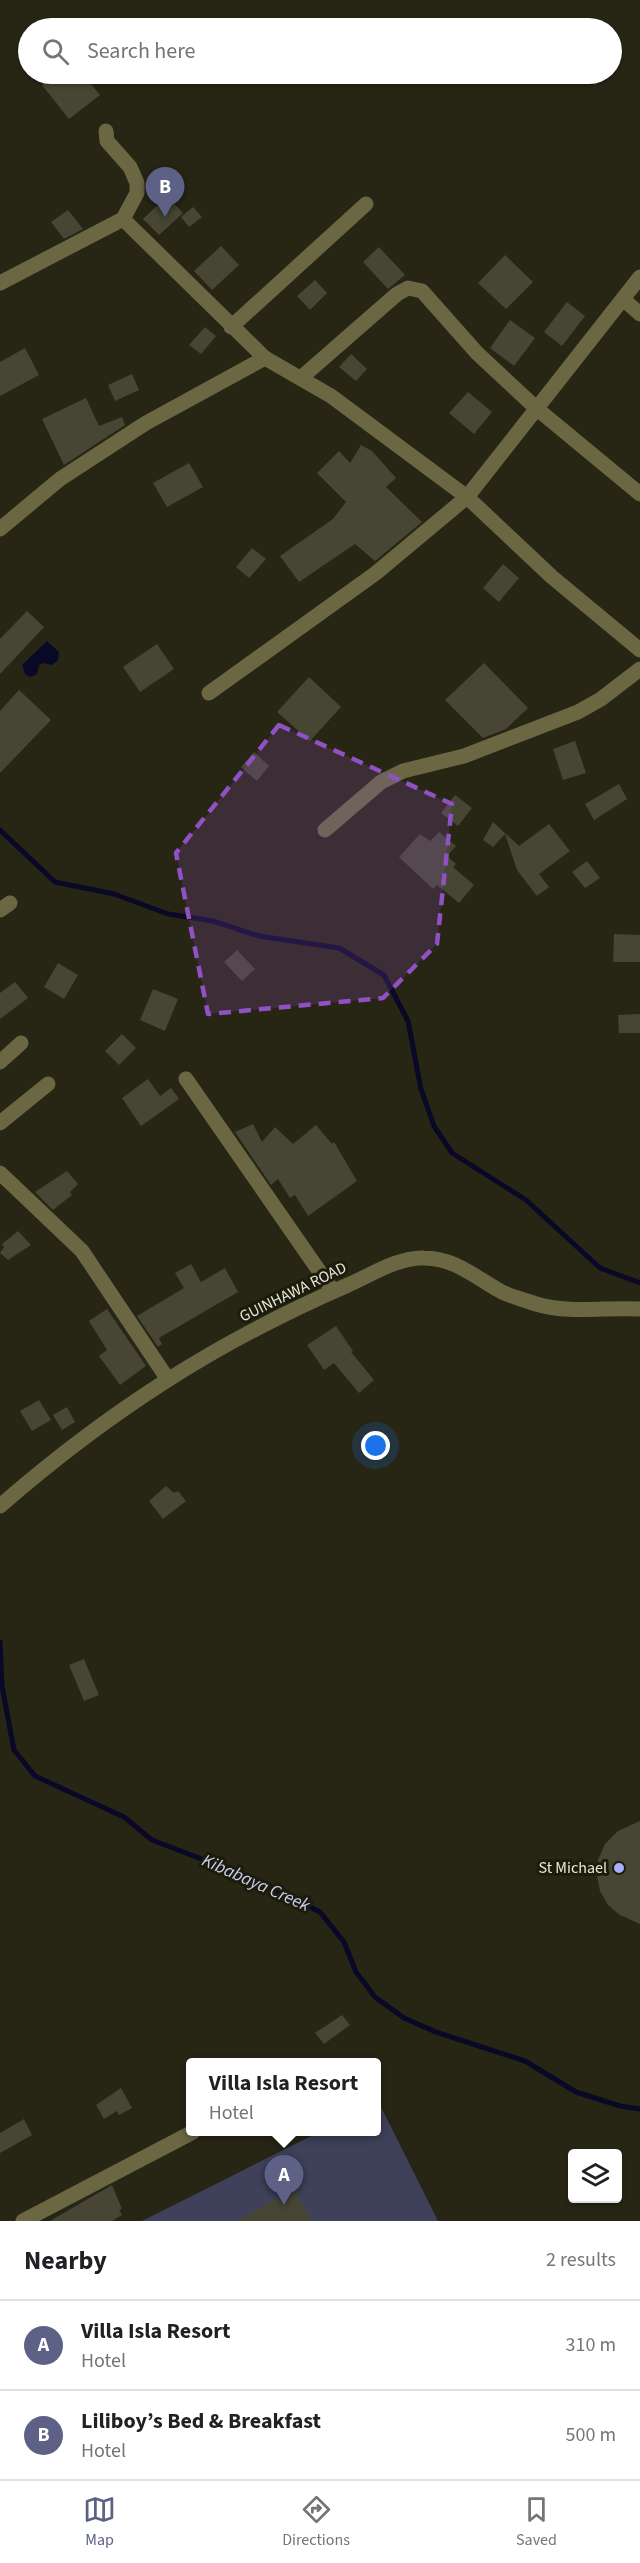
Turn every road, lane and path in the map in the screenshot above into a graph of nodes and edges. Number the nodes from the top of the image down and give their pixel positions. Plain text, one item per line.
1 (106, 131) dead end
2 (366, 204) dead end
3 (123, 219) junction
4 (640, 277) edge
5 (0, 283) edge
6 (623, 299) junction
7 (640, 314) edge
8 (231, 327) junction
9 (266, 358) junction
10 (302, 377) junction
11 (536, 408) junction
12 (640, 494) edge
13 (467, 497) junction
14 (0, 529) edge
15 (640, 650) edge
16 (640, 669) edge
17 (209, 693) dead end
18 (326, 830) dead end
19 (21, 1044) dead end
20 (0, 1062) edge
21 (186, 1079) dead end
22 (48, 1084) dead end
23 (0, 1123) edge
24 (0, 1173) edge
25 (333, 1291) junction
26 (640, 1308) edge
27 (167, 1378) junction
28 (0, 1506) edge
29 (186, 2136) edge
30 (24, 2221) edge

1 - 3 street
2 - 8 street
3 - 5 street
3 - 8 street
4 - 6 street
6 - 7 street
6 - 11 street
8 - 9 street
9 - 10 street
9 - 14 street
10 - 11 street
10 - 13 street
11 - 12 street
11 - 13 street
13 - 15 street
13 - 17 street
16 - 18 street
19 - 20 street
21 - 25 street
22 - 23 street
24 - 27 street
25 - 26 street, GUINHAWA ROAD
25 - 27 street, GUINHAWA ROAD
27 - 28 street, GUINHAWA ROAD
29 - 30 street

